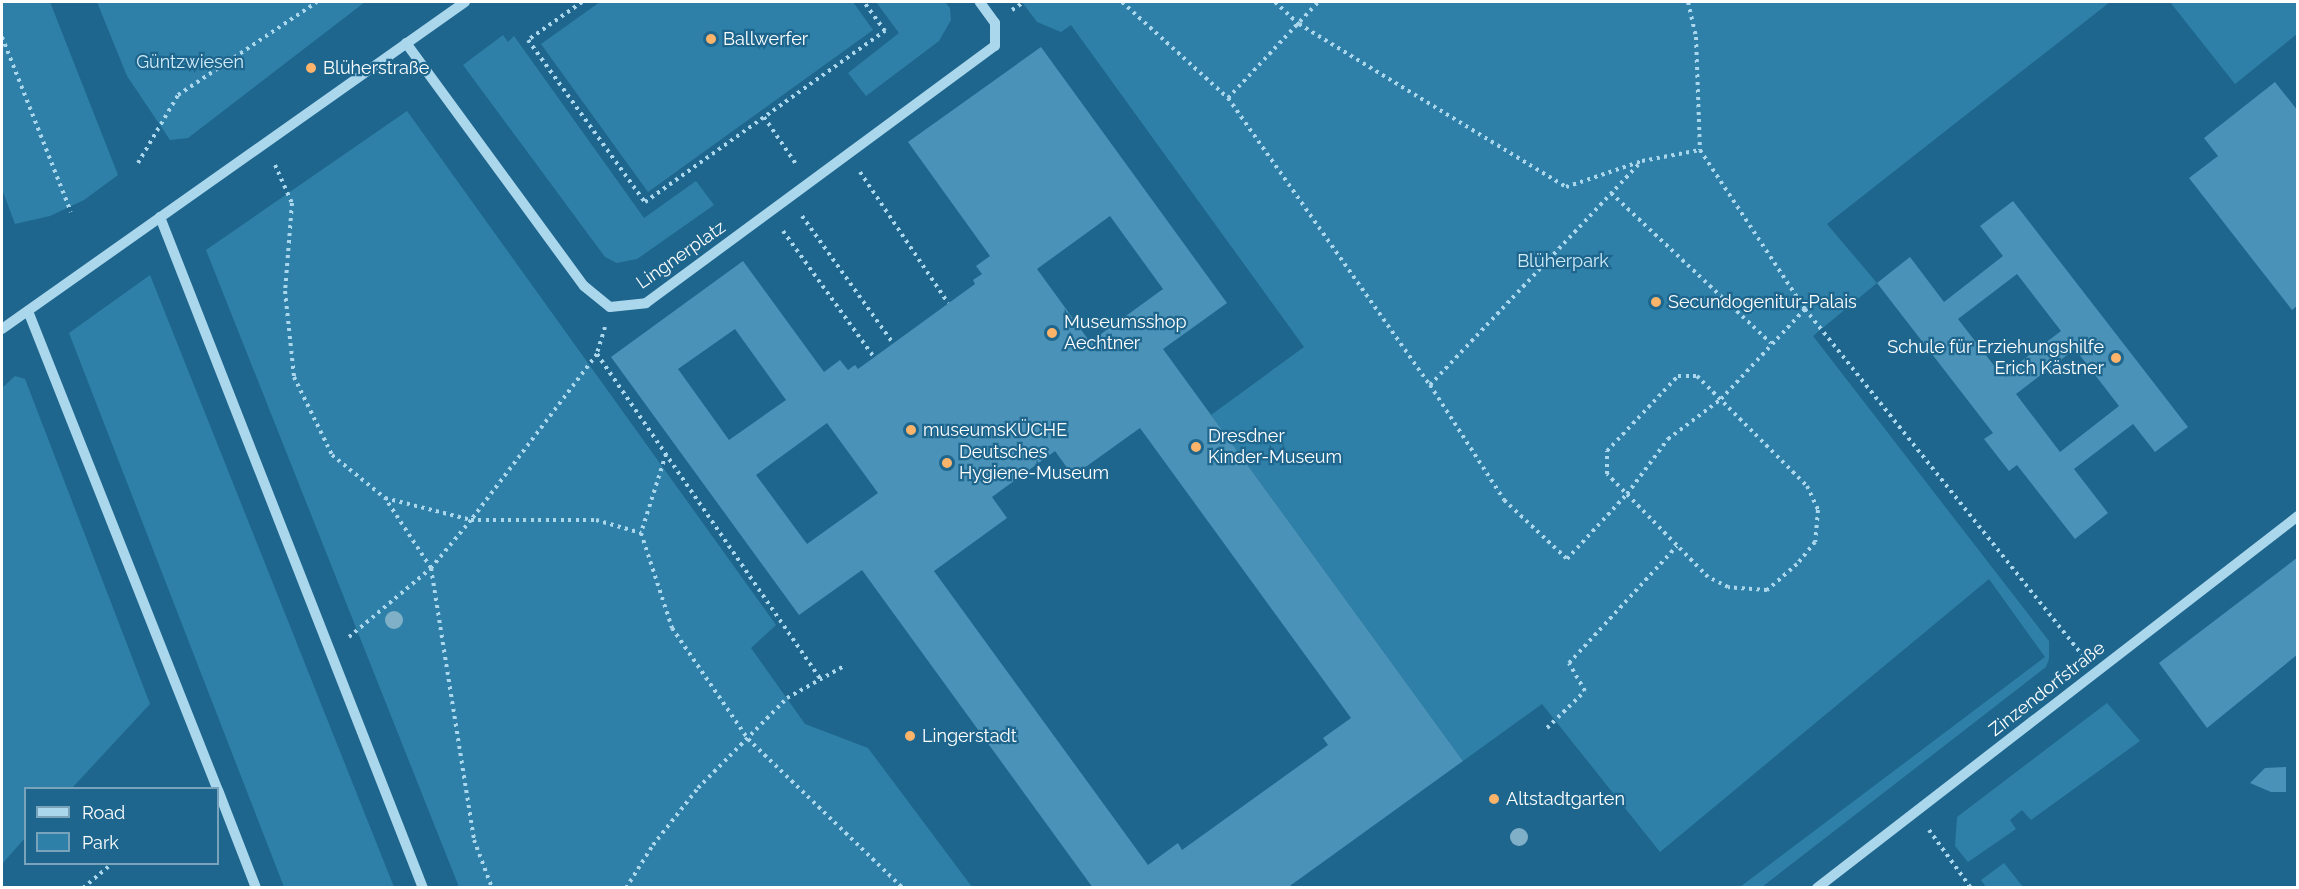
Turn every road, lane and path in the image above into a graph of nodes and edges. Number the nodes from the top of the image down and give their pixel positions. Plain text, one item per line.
1 (317, 2) edge
2 (465, 2) edge
3 (580, 2) edge
4 (864, 2) edge
5 (980, 2) edge
6 (1122, 2) edge
7 (1275, 2) edge
8 (1318, 2) edge
9 (1688, 2) edge
10 (1299, 24) junction
11 (2, 37) edge
12 (406, 43) junction
13 (1228, 98) junction
14 (764, 117) junction
15 (265, 143) junction
16 (1700, 150) junction
17 (788, 153) dead end
18 (848, 154) junction
19 (1642, 161) junction
20 (138, 163) dead end
21 (1611, 193) junction
22 (789, 198) junction
23 (71, 212) dead end
24 (769, 212) junction
25 (160, 217) junction
26 (948, 303) dead end
27 (610, 307) junction
28 (1805, 309) junction
29 (28, 311) junction
30 (2, 329) edge
31 (893, 343) dead end
32 (1771, 343) junction
33 (597, 354) junction
34 (874, 357) dead end
35 (1430, 385) junction
36 (1721, 399) junction
37 (666, 454) junction
38 (1627, 494) junction
39 (385, 498) junction
40 (2298, 516) edge
41 (471, 520) junction
42 (641, 533) junction
43 (1677, 546) junction
44 (431, 568) junction
45 (331, 652) junction
46 (844, 666) dead end
47 (2095, 672) junction
48 (820, 679) junction
49 (1547, 728) dead end
50 (748, 739) junction
51 (216, 787) edge
52 (219, 794) edge
53 (1915, 812) junction
54 (111, 865) edge
55 (83, 888) edge
56 (256, 888) edge
57 (423, 888) edge
58 (492, 888) edge
59 (627, 888) edge
60 (903, 888) edge
61 (1817, 888) edge
62 (1971, 888) edge

1 - 20 path
2 - 12 street
3 - 14 path
4 - 14 path
5 - 18 street, Lingnerplatz
6 - 13 path
7 - 10 path
8 - 10 path
9 - 16 path
10 - 13 path
10 - 19 path
11 - 23 path
12 - 15 street
12 - 27 street
13 - 35 path
14 - 17 path
15 - 25 street
15 - 39 path
16 - 19 path
16 - 28 path
18 - 22 street, Lingnerplatz
18 - 26 path
19 - 21 path
21 - 32 path
21 - 35 path
22 - 24 street, Lingnerplatz
22 - 31 path
24 - 27 street, Lingnerplatz
24 - 34 path
25 - 29 street
25 - 45 street
27 - 33 path
28 - 32 path
28 - 47 path
29 - 30 street
29 - 51 street
32 - 36 path
33 - 37 path
33 - 41 path
35 - 38 path
36 - 38 path
36 - 38 path
36 - 43 path
37 - 42 path
37 - 48 path
38 - 43 path
39 - 41 path
39 - 44 path
40 - 47 street, Zinzendorfstraße
41 - 42 path
41 - 44 path
42 - 50 path
43 - 49 path
44 - 45 path
44 - 58 path
45 - 57 street
46 - 48 path
47 - 53 street, Zinzendorfstraße
48 - 50 path
50 - 59 path
50 - 60 path
52 - 56 street
53 - 61 street, Zinzendorfstraße
53 - 62 path
54 - 55 path

